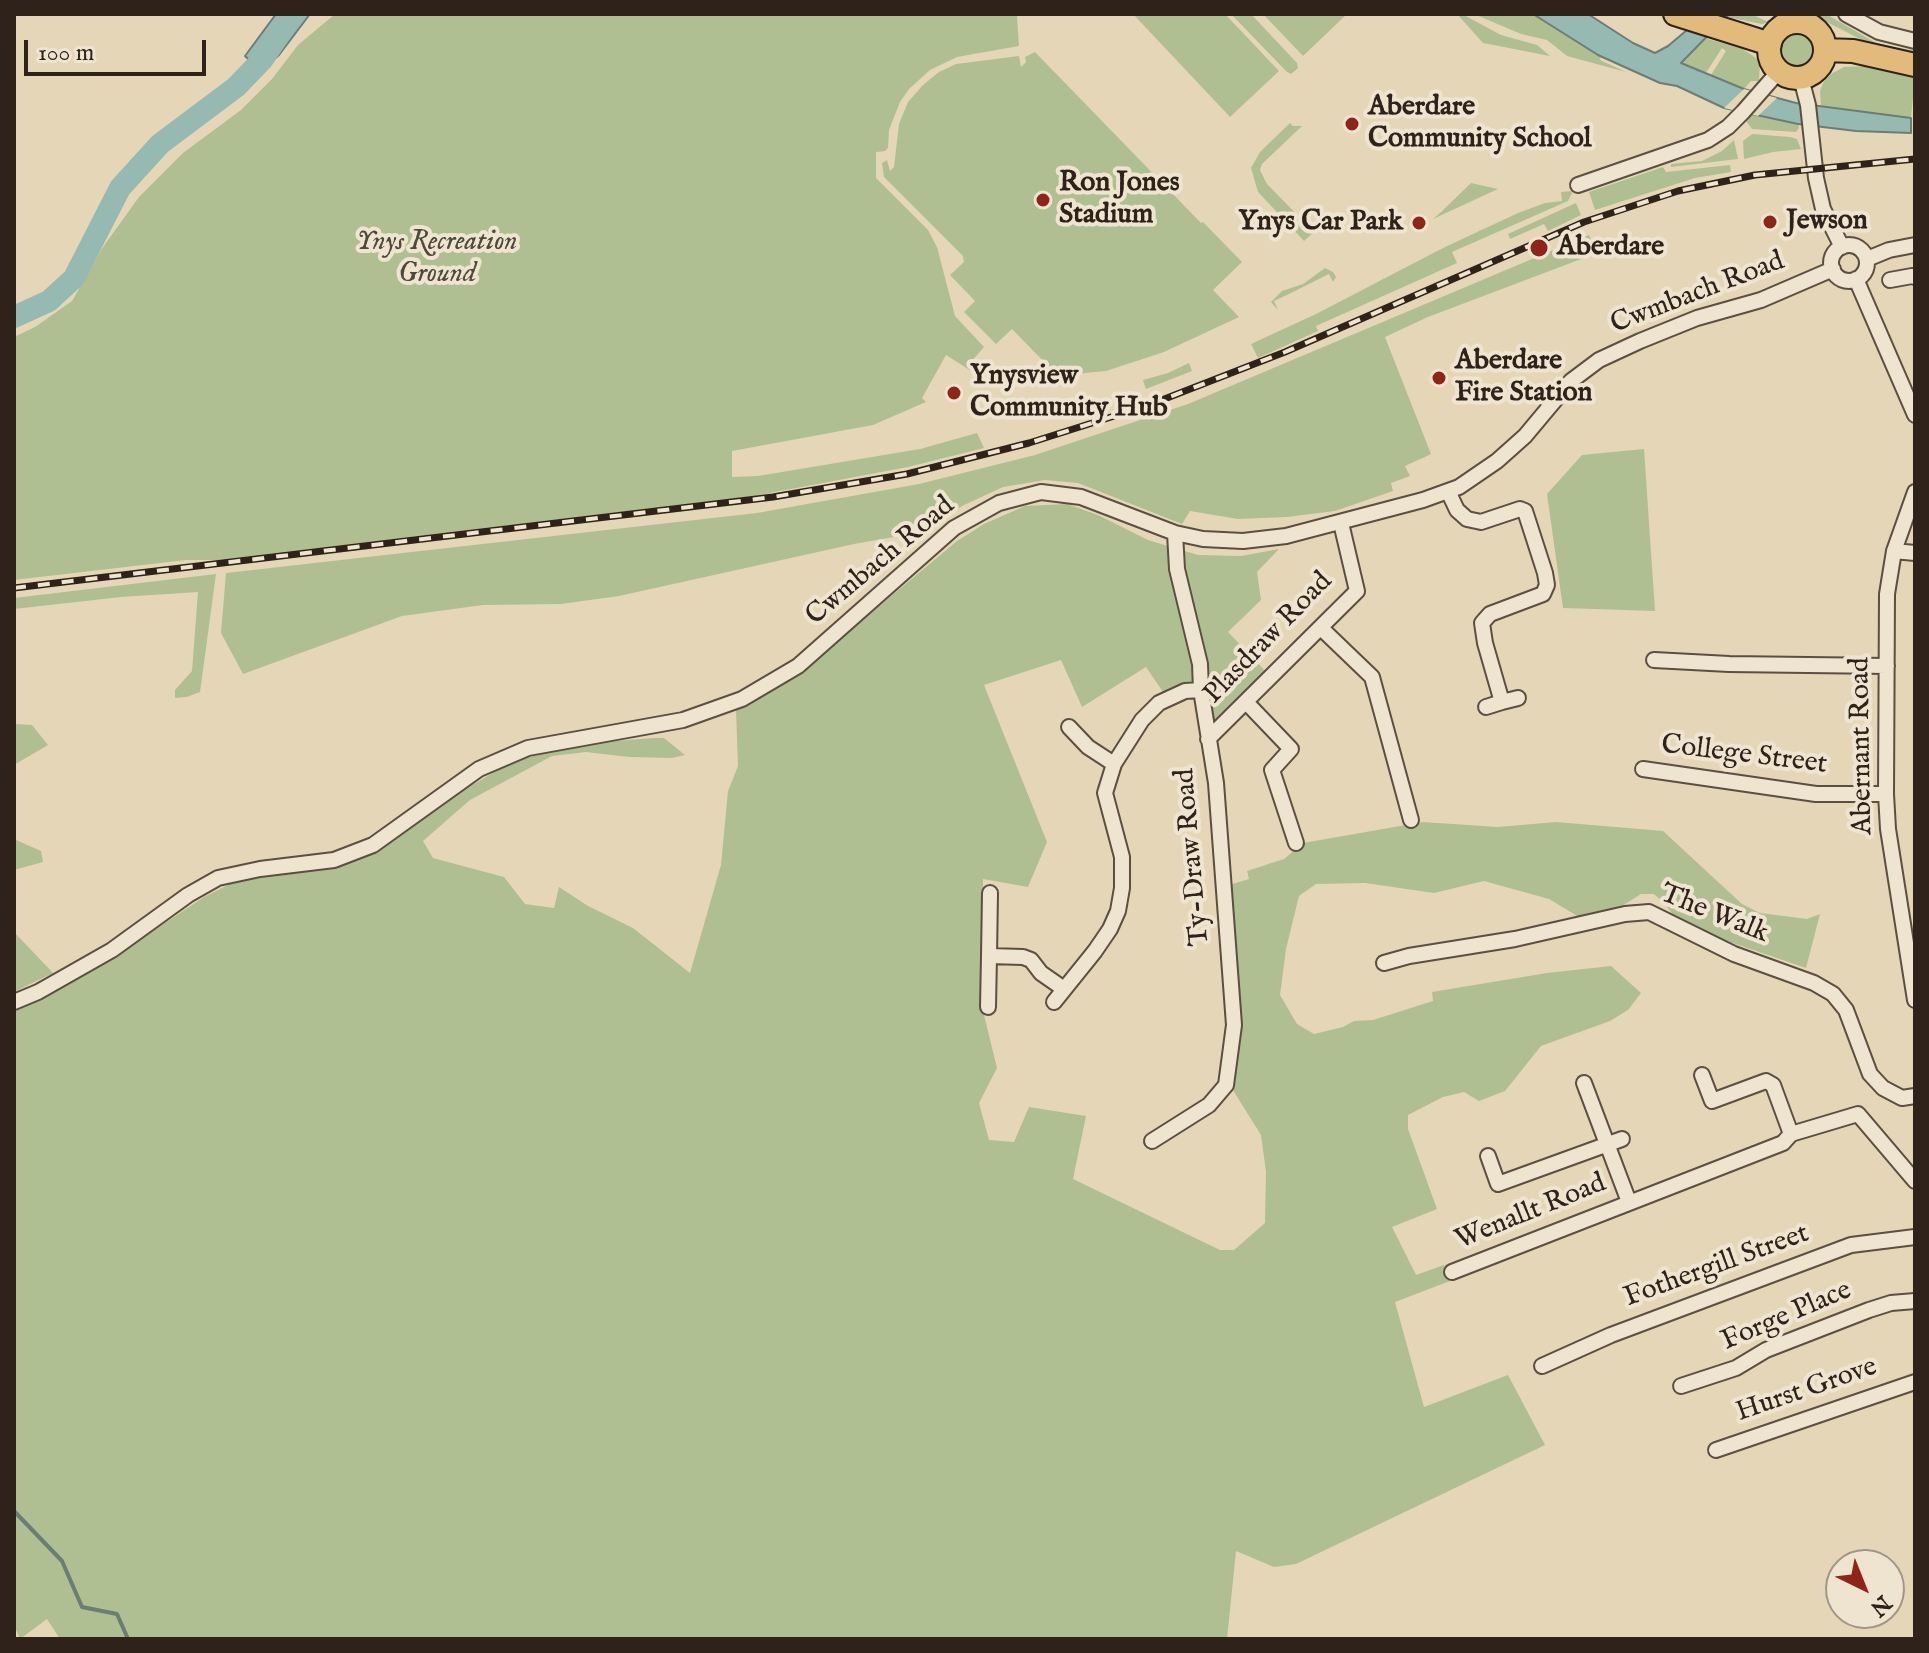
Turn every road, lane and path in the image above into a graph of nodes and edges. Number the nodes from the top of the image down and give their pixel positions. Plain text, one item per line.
1 (1846, 14) edge
2 (1684, 17) edge
3 (1915, 41) edge
4 (1770, 44) junction
5 (1825, 50) junction
6 (1915, 65) edge
7 (1779, 71) junction
8 (1801, 78) junction
9 (1578, 185) dead end
10 (1915, 245) edge
11 (1842, 247) junction
12 (1867, 259) junction
13 (1833, 269) junction
14 (1915, 277) edge
15 (1856, 279) junction
16 (1890, 280) dead end
17 (1915, 415) edge
18 (1448, 491) junction
19 (1915, 492) edge
20 (1341, 523) junction
21 (1175, 533) junction
22 (1894, 551) junction
23 (1915, 553) edge
24 (1321, 628) junction
25 (1654, 660) dead end
26 (1887, 666) junction
27 (1201, 690) junction
28 (1518, 698) dead end
29 (1502, 702) junction
30 (1247, 703) junction
31 (1486, 707) dead end
32 (1069, 727) dead end
33 (1208, 739) junction
34 (1114, 764) junction
35 (1643, 769) dead end
36 (1886, 794) junction
37 (1411, 820) dead end
38 (1296, 843) dead end
39 (990, 893) dead end
40 (989, 956) junction
41 (1384, 963) dead end
42 (1064, 989) junction
43 (1915, 1000) edge
44 (14, 1002) edge
45 (1054, 1002) dead end
46 (988, 1007) dead end
47 (1702, 1075) dead end
48 (1584, 1083) dead end
49 (1915, 1096) edge
50 (1791, 1134) junction
51 (1622, 1139) dead end
52 (1152, 1141) dead end
53 (1607, 1144) junction
54 (1488, 1156) dead end
55 (1915, 1181) edge
56 (1629, 1202) junction
57 (1915, 1237) edge
58 (1452, 1272) dead end
59 (1915, 1301) edge
60 (1542, 1366) dead end
61 (1915, 1382) edge
62 (1681, 1386) dead end
63 (1716, 1450) dead end

1 - 3 street
2 - 4 main road
4 - 5 main road
4 - 7 main road
5 - 6 main road
5 - 8 main road
7 - 8 main road
7 - 9 street
8 - 11 street
10 - 12 street
11 - 12 street
11 - 13 street
12 - 15 street
13 - 15 street
13 - 18 street, Cwmbach Road
14 - 16 street
15 - 17 street
18 - 20 street, Cwmbach Road
18 - 29 street
19 - 22 street, Abernant Road
20 - 21 street, Cwmbach Road
20 - 24 street, Plasdraw Road
21 - 27 street, Ty-Draw Road
21 - 44 street, Cwmbach Road
22 - 23 street
22 - 26 street, Abernant Road
24 - 30 street, Plasdraw Road
24 - 37 street
25 - 26 street
26 - 36 street, Abernant Road
27 - 33 street, Ty-Draw Road
27 - 34 street
28 - 29 street
29 - 31 street
30 - 33 street, Plasdraw Road
30 - 38 street
32 - 34 street
33 - 52 street, Ty-Draw Road
34 - 42 street
35 - 36 street, College Street
36 - 43 street, Abernant Road
39 - 40 street
40 - 42 street
40 - 46 street
41 - 49 street, The Walk
42 - 45 street
47 - 50 street
48 - 53 street, Wenallt Road
50 - 55 street, Wenallt Road
50 - 56 street, Wenallt Road
51 - 53 street
53 - 54 street
53 - 56 street, Wenallt Road
56 - 58 street, Wenallt Road
57 - 60 street, Fothergill Street
59 - 62 street, Forge Place
61 - 63 street, Hurst Grove

